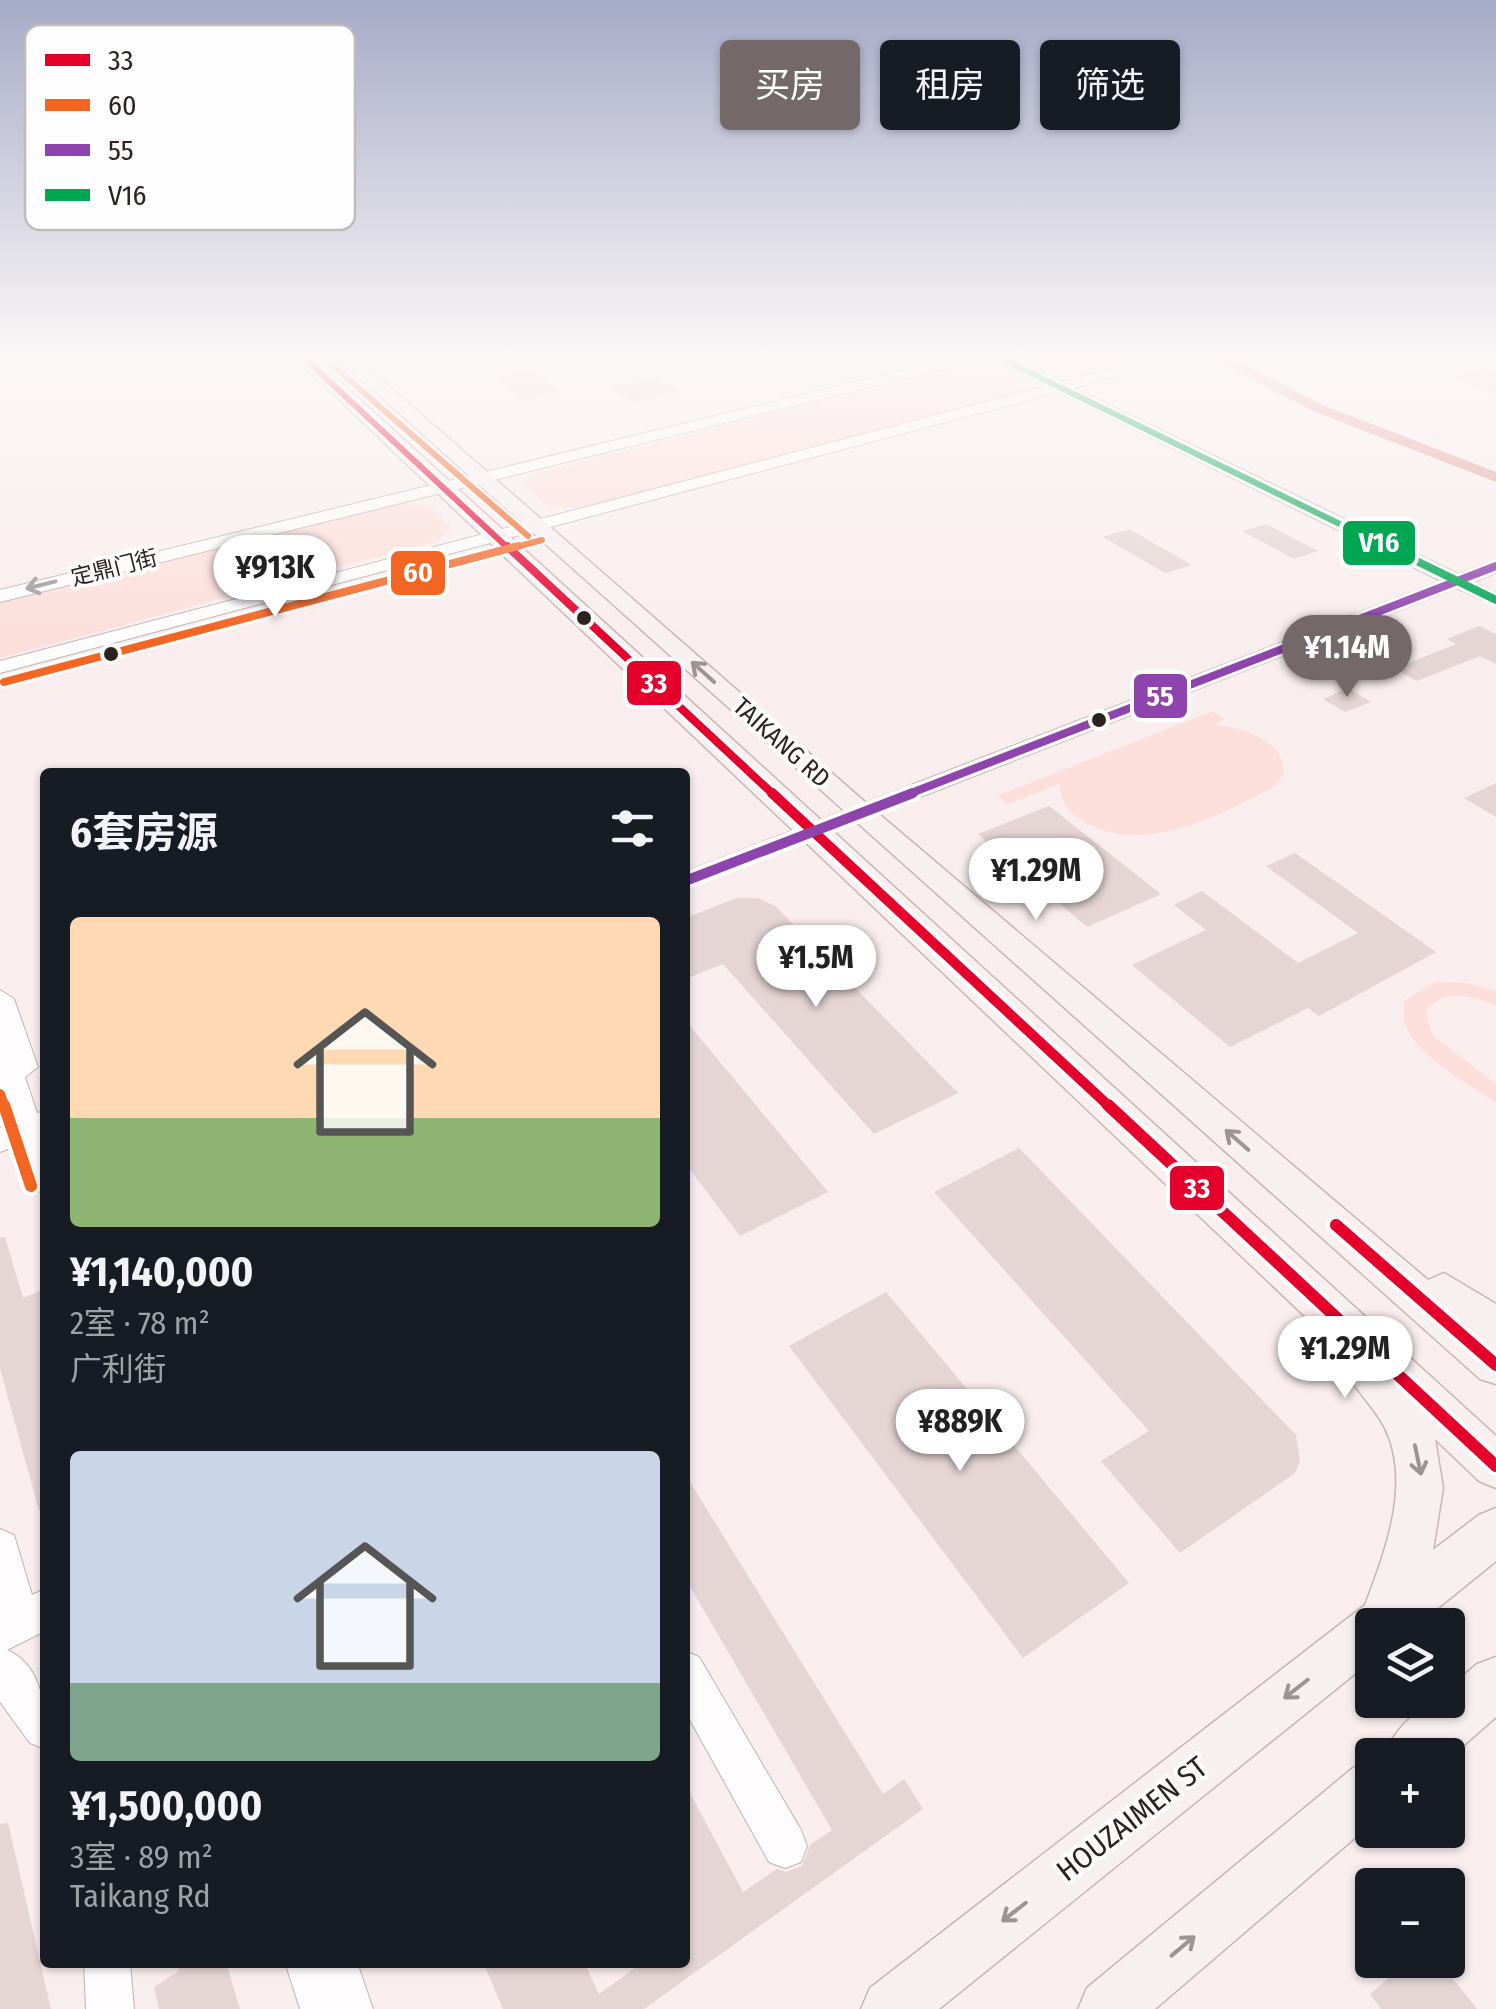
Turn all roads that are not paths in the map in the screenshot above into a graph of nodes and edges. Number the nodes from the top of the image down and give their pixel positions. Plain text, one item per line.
1 (400, 448) edge
2 (447, 448) edge
3 (605, 448) edge
4 (830, 448) edge
5 (1188, 448) edge
6 (481, 478) junction
7 (442, 487) junction
8 (538, 524) junction
9 (498, 535) junction
10 (1496, 556) edge
11 (1496, 566) edge
12 (1455, 576) junction
13 (1496, 592) edge
14 (0, 596) edge
15 (1496, 600) edge
16 (0, 667) edge
17 (857, 810) junction
18 (811, 827) junction
19 (690, 866) edge
20 (690, 879) edge
21 (0, 999) edge
22 (0, 1047) edge
23 (30, 1122) edge
24 (40, 1161) edge
25 (1289, 1185) junction
26 (1234, 1220) junction
27 (1496, 1328) edge
28 (1496, 1365) edge
29 (1496, 1466) edge
30 (1496, 1531) edge
31 (0, 1548) edge
32 (1385, 1608) edge
33 (1398, 1608) edge
34 (21, 1622) edge
35 (1355, 1642) edge
36 (0, 1668) edge
37 (690, 1680) edge
38 (1486, 1697) edge
39 (40, 1721) edge
40 (1432, 1738) edge
41 (1355, 1802) edge
42 (786, 1846) dead end
43 (108, 1968) edge
44 (310, 1968) edge
45 (335, 1968) edge
46 (1118, 2006) edge
47 (110, 2009) edge
48 (324, 2009) edge
49 (349, 2009) edge
50 (891, 2009) edge

1 - 7 main road, TAIKANG RD
2 - 6 main road, TAIKANG RD
3 - 6 street, 定鼎门街
4 - 8 street
5 - 12 street
6 - 7 street, 定鼎门街
6 - 8 main road, TAIKANG RD
7 - 9 main road, TAIKANG RD
7 -> 14 street, 定鼎门街
8 - 9 street
17 -> 8 main road, TAIKANG RD
9 - 16 street
9 - 18 main road, TAIKANG RD
10 - 12 street
11 - 12 street
12 - 13 street
12 - 15 street
12 - 17 street
17 - 18 street
25 -> 17 main road, TAIKANG RD
18 - 19 street
18 - 20 street
18 - 26 main road, TAIKANG RD
21 - 23 street
22 - 23 street
23 - 24 street
25 - 27 main road
25 - 28 main road, TAIKANG RD
26 - 29 main road, TAIKANG RD
26 -> 32 main road
30 - 33 main road, HOUZAIMEN ST
31 - 34 street
35 -> 50 main road, HOUZAIMEN ST
36 - 39 street
37 - 42 street
38 - 40 main road
46 -> 41 main road
43 - 47 street
44 - 48 street
45 - 49 street

